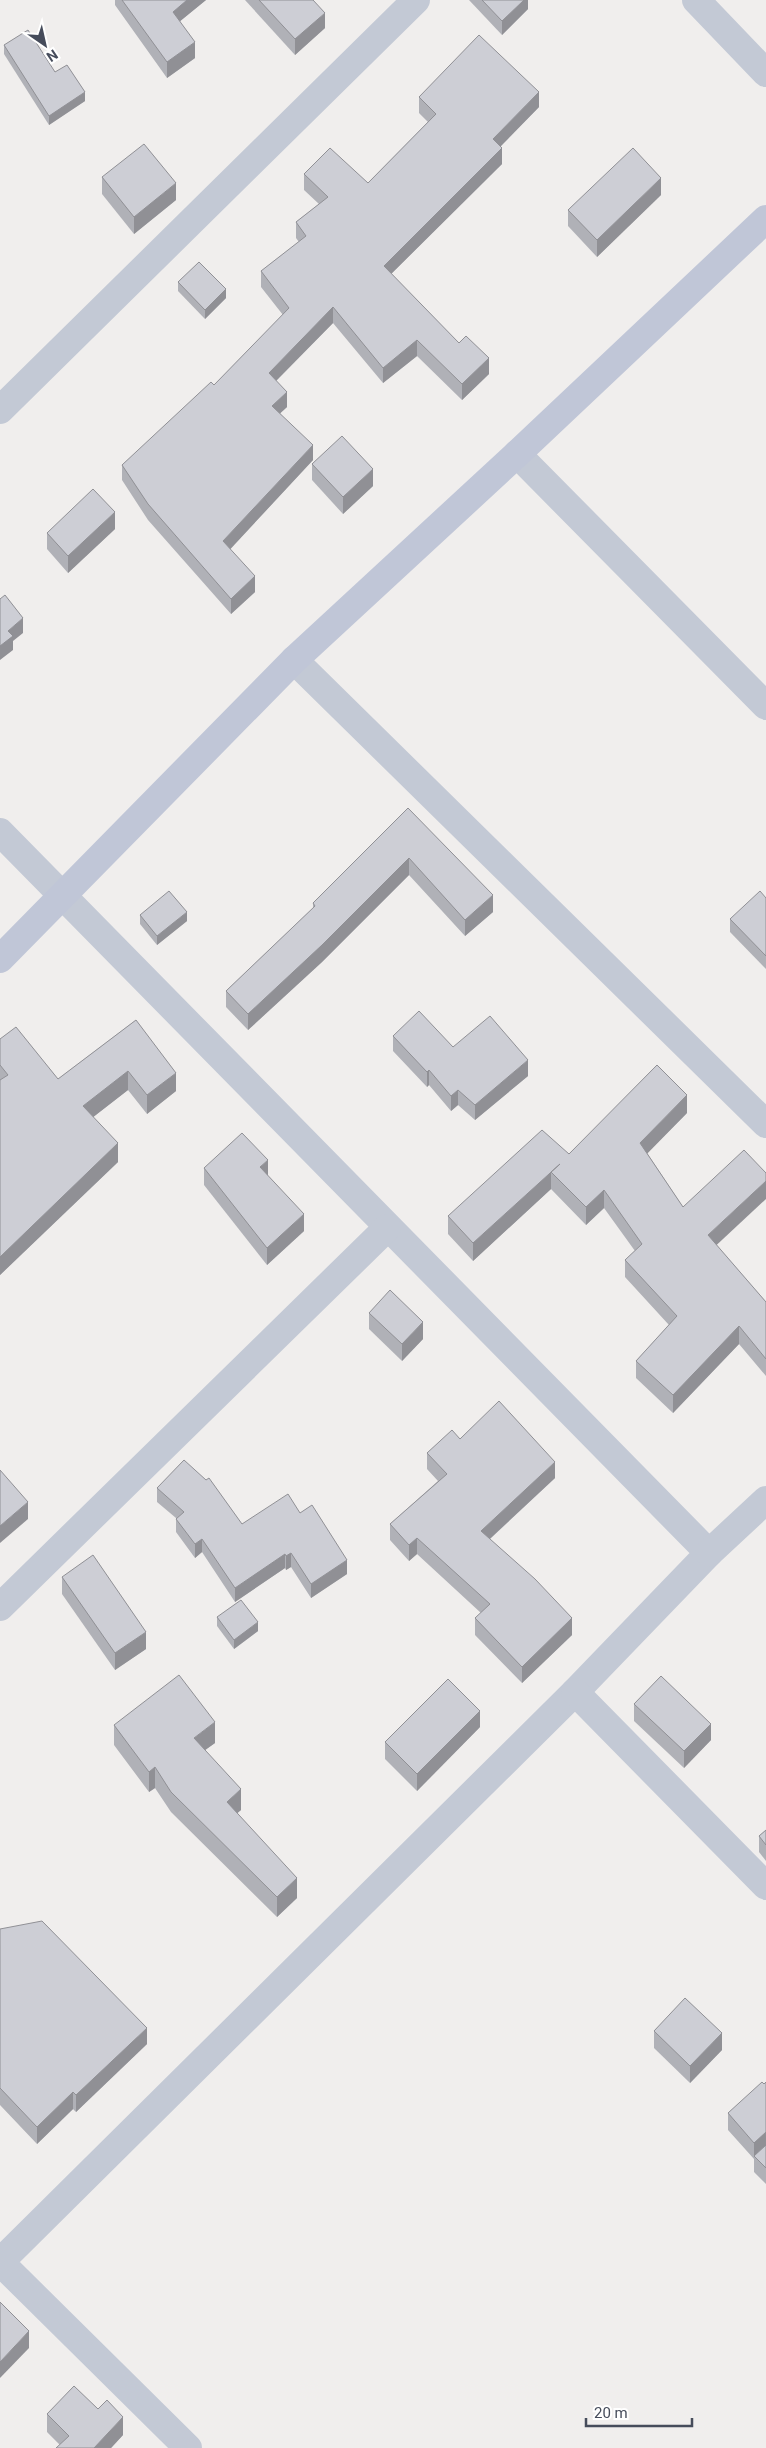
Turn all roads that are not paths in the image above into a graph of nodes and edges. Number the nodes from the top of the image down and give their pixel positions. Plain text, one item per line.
1 (416, 0) edge
2 (696, 0) edge
3 (766, 73) edge
4 (766, 219) edge
5 (0, 410) edge
6 (517, 454) junction
7 (294, 660) junction
8 (766, 706) edge
9 (0, 832) edge
10 (63, 896) junction
11 (0, 960) edge
12 (766, 1124) edge
13 (387, 1228) junction
14 (766, 1500) edge
15 (709, 1553) junction
16 (0, 1607) edge
17 (575, 1692) junction
18 (766, 1886) edge
19 (188, 2448) edge

1 - 5 street
2 - 3 street
4 - 6 street
6 - 7 street
6 - 8 street
7 - 10 street
7 - 12 street
9 - 10 street
10 - 11 street
10 - 13 street
13 - 15 street
13 - 16 street
14 - 15 street
15 - 17 street
17 - 18 street
17 - 19 street

